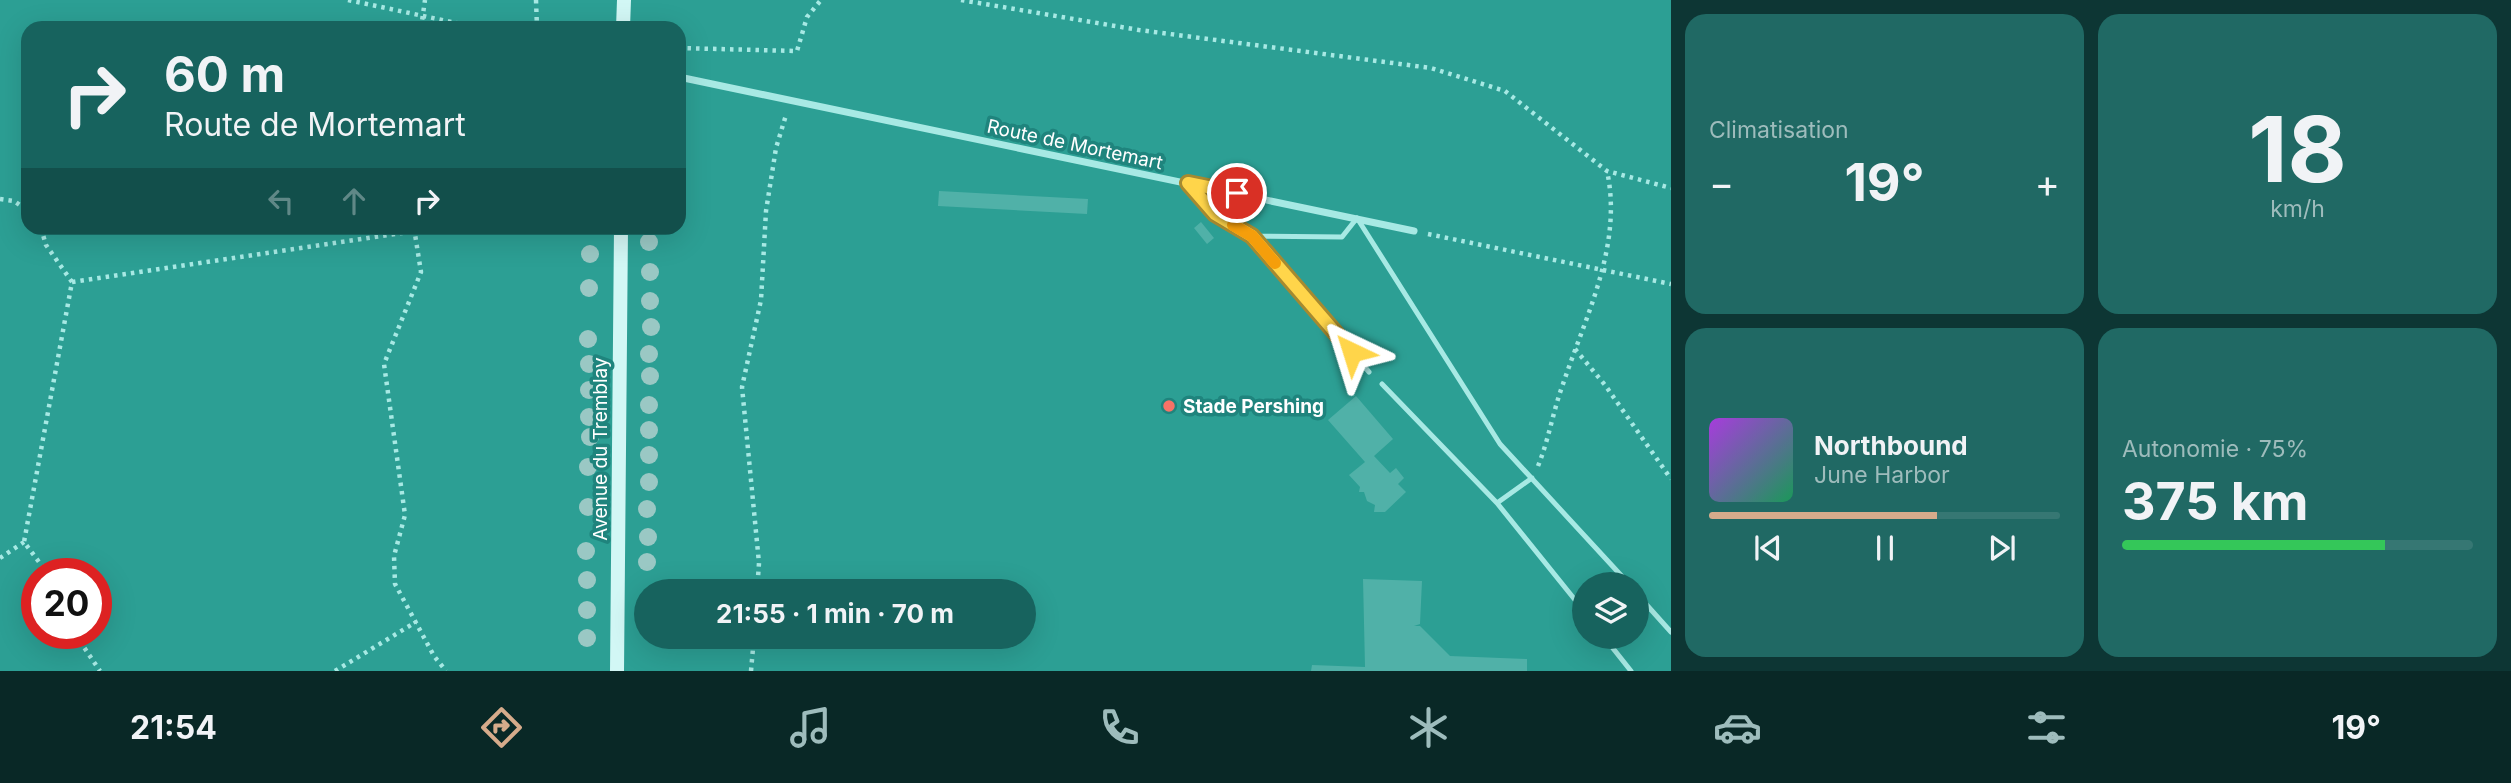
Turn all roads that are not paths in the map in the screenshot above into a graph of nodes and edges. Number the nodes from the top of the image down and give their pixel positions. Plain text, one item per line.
1 (624, 0) edge
2 (623, 21) edge
3 (686, 79) edge
4 (1188, 183) junction
5 (1357, 218) junction
6 (1413, 230) road end
7 (621, 235) edge
8 (1252, 236) junction
9 (1369, 372) dead end
10 (1382, 384) dead end
11 (1532, 478) junction
12 (1497, 503) junction
13 (1618, 572) edge
14 (1572, 596) edge
15 (1649, 607) edge
16 (1671, 632) edge
17 (1614, 649) edge
18 (617, 671) edge
19 (1631, 671) edge

1 - 2 main road
3 - 4 street, Route de Mortemart
4 - 5 street, Route de Mortemart
4 - 8 lane
5 - 6 street, Route de Mortemart
5 - 8 lane
5 - 11 lane
7 - 18 main road, Avenue du Tremblay
8 - 9 lane
10 - 12 lane
11 - 12 lane
11 - 13 lane
12 - 14 lane
15 - 16 lane
17 - 19 lane

